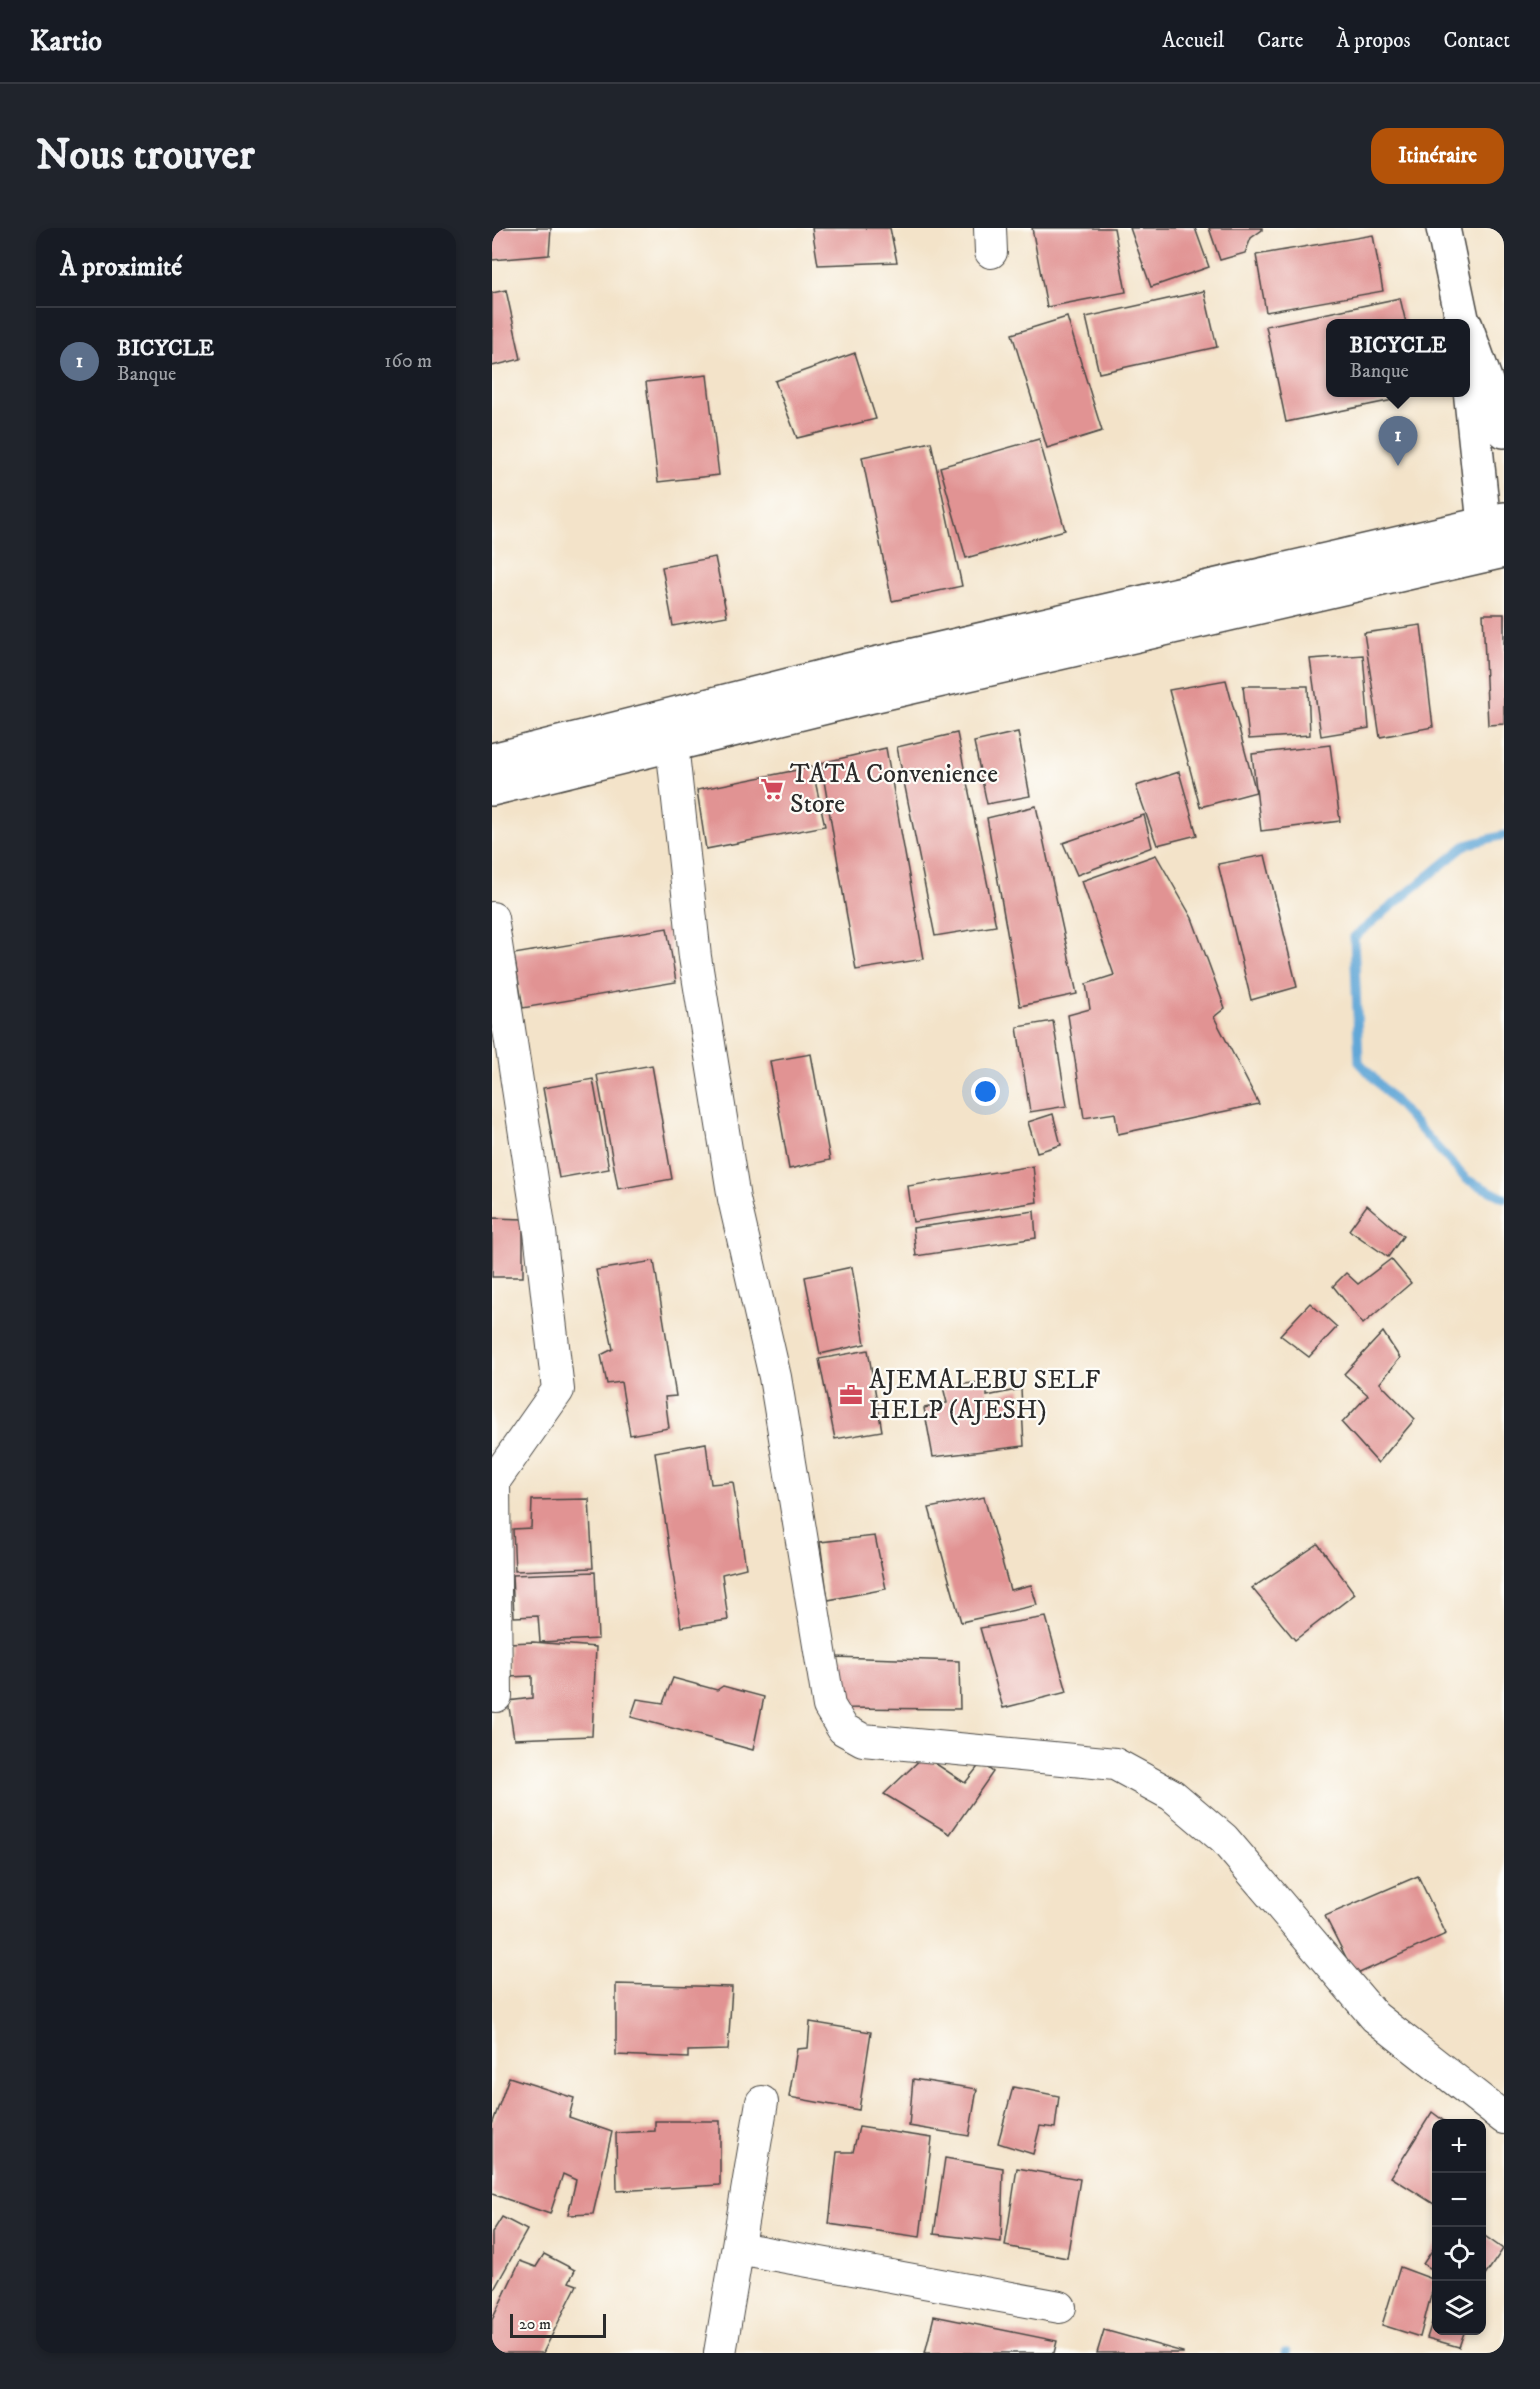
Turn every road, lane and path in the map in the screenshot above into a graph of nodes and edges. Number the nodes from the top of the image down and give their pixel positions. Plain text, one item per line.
1 (1443, 228) edge
2 (1463, 319) edge
3 (1470, 338) edge
4 (1470, 377) edge
5 (1504, 431) edge
6 (1495, 537) edge
7 (669, 730) junction
8 (492, 760) edge
9 (492, 789) edge
10 (492, 918) edge
11 (496, 1696) dead end
12 (762, 2102) dead end
13 (1504, 2118) edge
14 (738, 2248) junction
15 (1060, 2307) dead end
16 (720, 2353) edge

1 - 2 highway
3 - 5 highway
4 - 6 highway
6 - 7 highway
7 - 8 highway
7 - 9 highway
7 - 13 street
10 - 11 street
12 - 14 street
14 - 15 street
14 - 16 street

